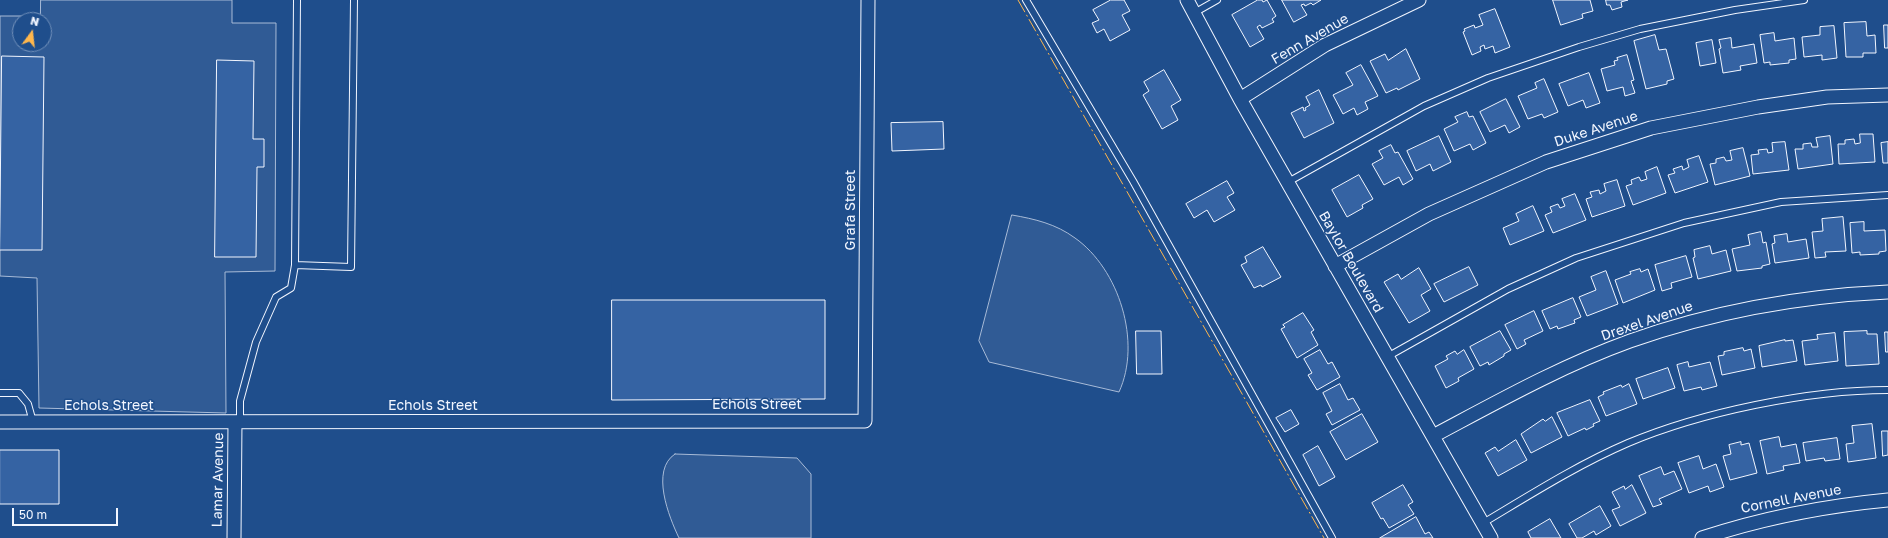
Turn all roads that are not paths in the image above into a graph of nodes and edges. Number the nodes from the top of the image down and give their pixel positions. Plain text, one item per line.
1 (297, 0) edge
2 (354, 0) edge
3 (868, 0) edge
4 (1026, 0) edge
5 (1187, 0) edge
6 (1217, 0) edge
7 (1419, 0) edge
8 (1804, 0) edge
9 (1194, 13) junction
10 (1888, 95) edge
11 (1240, 99) junction
12 (1288, 182) junction
13 (1888, 195) edge
14 (295, 265) junction
15 (1335, 266) junction
16 (1888, 292) edge
17 (1388, 357) junction
18 (1888, 390) edge
19 (0, 393) edge
20 (865, 421) joint
21 (0, 422) edge
22 (33, 422) junction
23 (238, 422) junction
24 (1433, 436) junction
25 (1888, 500) edge
26 (1483, 523) junction
27 (234, 538) edge
28 (1332, 538) edge
29 (1491, 538) edge
30 (1702, 538) edge

1 - 14 lane
2 - 14 lane
3 - 20 street, Grafa Street
4 - 28 lane
5 - 9 street, Baylor Boulevard
6 - 9 lane
7 - 11 street, Fenn Avenue
8 - 12 lane
9 - 11 street, Baylor Boulevard
10 - 15 street, Duke Avenue
11 - 12 street, Baylor Boulevard
12 - 15 street, Baylor Boulevard
13 - 17 lane
14 - 23 lane
15 - 17 street, Baylor Boulevard
16 - 24 street, Drexel Avenue
17 - 24 street, Baylor Boulevard
18 - 26 lane
19 - 22 lane
20 - 23 street, Echols Street
21 - 22 street, Echols Street
22 - 23 street, Echols Street
23 - 27 street, Lamar Avenue
24 - 26 street, Baylor Boulevard
25 - 30 street, Cornell Avenue
26 - 29 street, Baylor Boulevard

